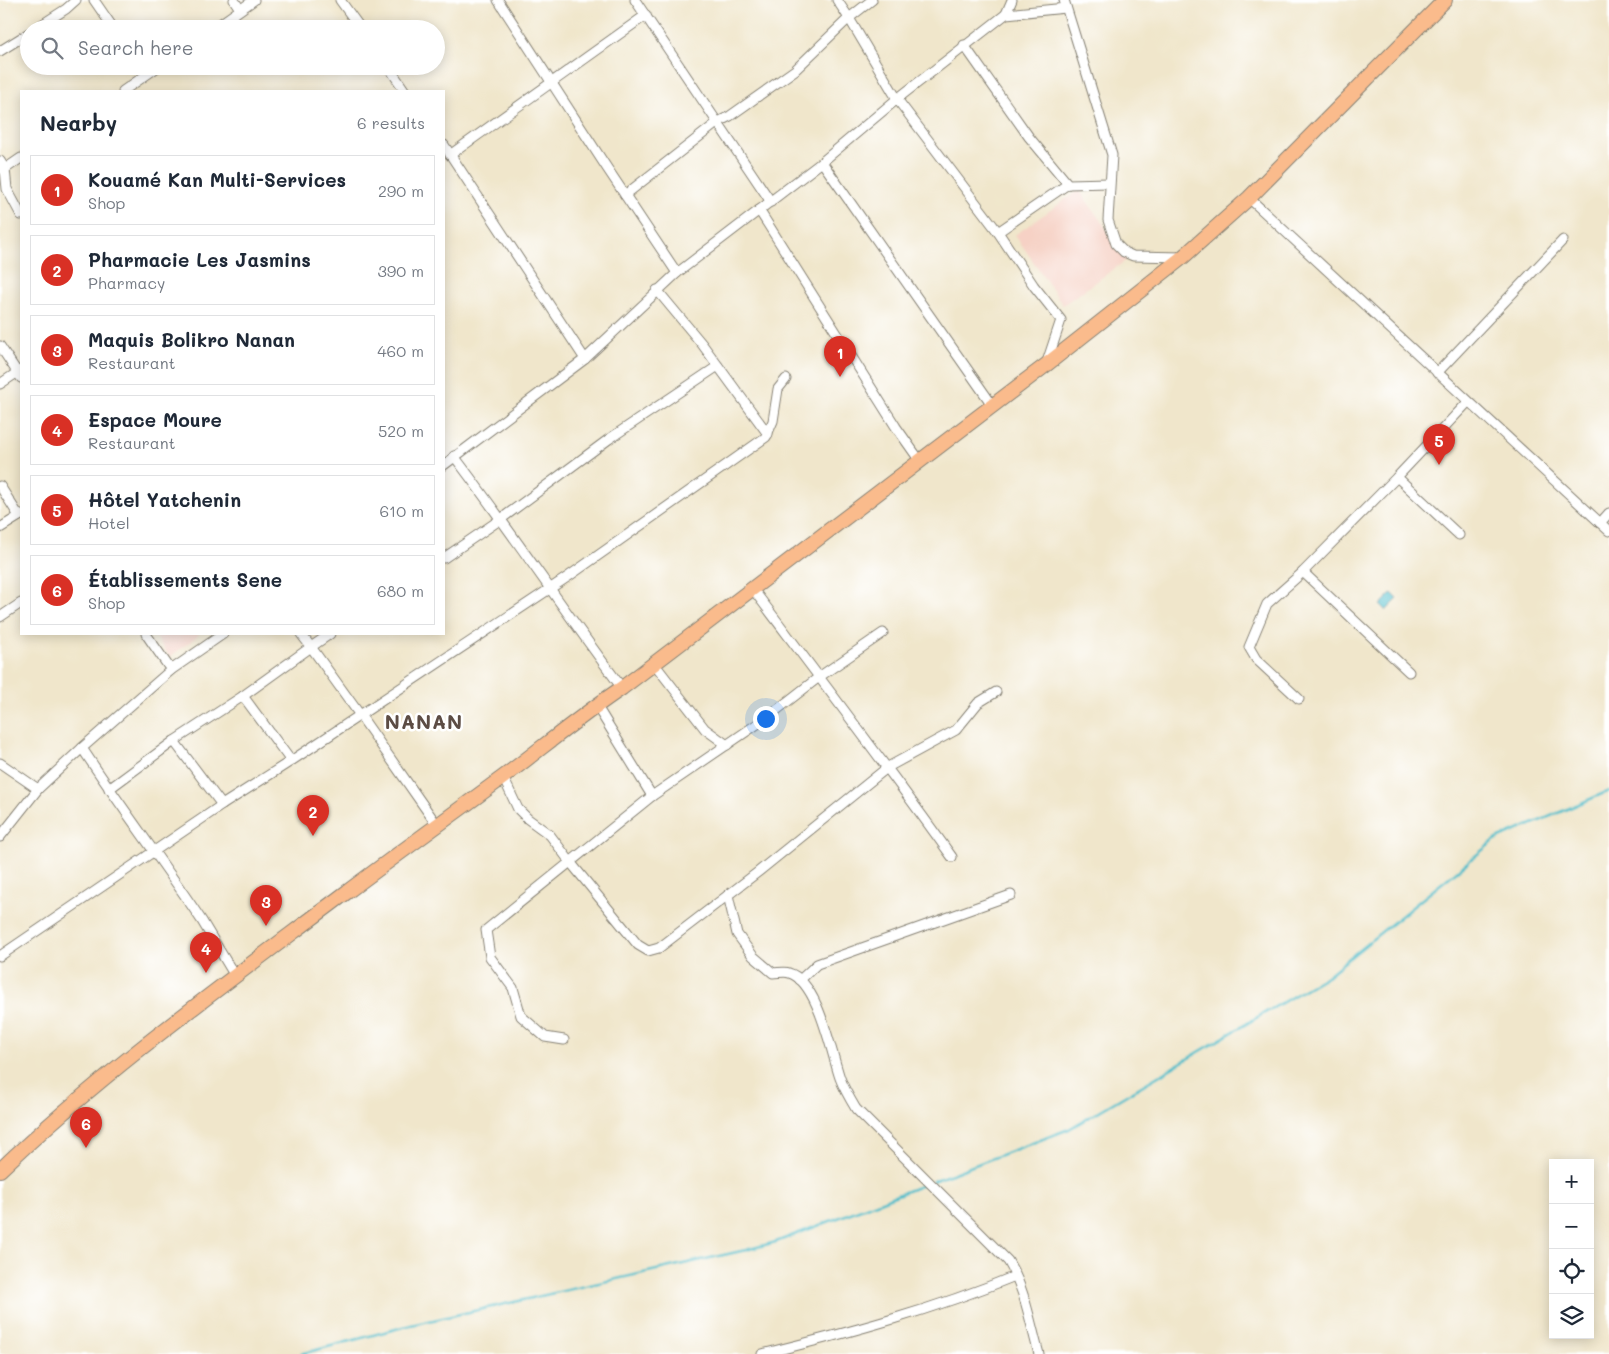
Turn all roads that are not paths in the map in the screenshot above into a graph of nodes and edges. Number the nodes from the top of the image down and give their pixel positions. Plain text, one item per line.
1 (76, 0) edge
2 (94, 0) edge
3 (234, 0) edge
4 (254, 0) edge
5 (340, 0) edge
6 (498, 0) edge
7 (635, 0) edge
8 (836, 0) edge
9 (872, 0) edge
10 (1012, 0) edge
11 (1445, 0) edge
12 (1065, 4) edge
13 (240, 9) junction
14 (1006, 14) junction
15 (646, 16) junction
16 (849, 18) junction
17 (49, 20) edge
18 (108, 20) edge
19 (225, 20) edge
20 (354, 20) edge
21 (20, 38) edge
22 (964, 45) junction
23 (0, 51) edge
24 (146, 75) edge
25 (394, 75) edge
26 (552, 83) junction
27 (124, 90) edge
28 (404, 90) edge
29 (897, 99) junction
30 (718, 122) junction
31 (445, 147) edge
32 (450, 155) junction
33 (20, 158) edge
34 (822, 162) junction
35 (2, 166) edge
36 (1109, 183) junction
37 (1068, 184) junction
38 (625, 195) junction
39 (1249, 198) junction
40 (771, 202) junction
41 (759, 210) junction
42 (20, 214) edge
43 (998, 232) junction
44 (1563, 240) dead end
45 (1183, 257) junction
46 (677, 273) junction
47 (657, 290) junction
48 (0, 346) edge
49 (585, 359) junction
50 (1046, 365) junction
51 (718, 366) junction
52 (1437, 373) junction
53 (20, 374) edge
54 (786, 379) dead end
55 (0, 384) edge
56 (1468, 402) junction
57 (992, 406) junction
58 (768, 434) junction
59 (454, 456) junction
60 (920, 461) junction
61 (445, 463) edge
62 (1397, 477) junction
63 (0, 486) edge
64 (1609, 513) edge
65 (20, 515) edge
66 (501, 520) junction
67 (1600, 523) junction
68 (0, 528) edge
69 (1609, 531) edge
70 (1459, 535) dead end
71 (445, 557) edge
72 (1303, 572) junction
73 (549, 588) junction
74 (752, 588) junction
75 (20, 604) edge
76 (0, 617) edge
77 (883, 633) dead end
78 (147, 635) edge
79 (222, 635) edge
80 (302, 635) edge
81 (329, 635) edge
82 (311, 647) junction
83 (653, 662) junction
84 (171, 670) junction
85 (1410, 672) dead end
86 (819, 677) junction
87 (622, 688) junction
88 (996, 692) dead end
89 (243, 696) junction
90 (1299, 699) dead end
91 (596, 705) junction
92 (360, 715) junction
93 (174, 741) junction
94 (727, 745) junction
95 (82, 748) junction
96 (291, 761) junction
97 (0, 763) edge
98 (888, 767) junction
99 (503, 777) junction
100 (108, 788) junction
101 (38, 789) junction
102 (652, 796) junction
103 (222, 805) junction
104 (437, 825) junction
105 (0, 837) edge
106 (155, 852) junction
107 (952, 856) dead end
108 (571, 863) junction
109 (1011, 894) dead end
110 (728, 895) junction
111 (0, 956) edge
112 (235, 976) junction
113 (800, 980) junction
114 (564, 1040) dead end
115 (0, 1170) edge
116 (1015, 1276) junction
117 (762, 1354) edge
118 (1039, 1354) edge

1 - 17 street
2 - 18 street
3 - 13 street
4 - 13 street
5 - 20 street
6 - 26 street
7 - 15 street
8 - 16 street
9 - 16 street
10 - 14 street
11 - 39 highway
12 - 14 street
12 - 36 street
13 - 19 street
14 - 22 street
15 - 26 street
15 - 30 street
16 - 29 street
16 - 30 street
21 - 23 street
22 - 29 street
22 - 37 street
24 - 27 street
25 - 28 street
26 - 32 street
26 - 38 street
29 - 34 street
29 - 43 street
30 - 38 street
30 - 40 street
31 - 32 street
32 - 49 street
33 - 35 street
34 - 40 street
34 - 57 street
35 - 42 street
36 - 37 street
36 - 45 street
37 - 43 street
38 - 46 street
39 - 45 highway
39 - 52 street
40 - 41 street
41 - 46 street
41 - 60 street
43 - 50 street
44 - 52 street
45 - 50 highway
46 - 47 street
47 - 49 street
47 - 51 street
48 - 53 street
49 - 59 street
50 - 57 highway
51 - 58 street
51 - 66 street
52 - 56 street
53 - 55 street
54 - 58 street
56 - 62 street
56 - 67 street
57 - 60 highway
58 - 73 street
59 - 61 street
59 - 66 street
60 - 74 highway
62 - 70 street
62 - 72 street
63 - 65 street
64 - 67 street
65 - 68 street
66 - 71 street
66 - 73 street
67 - 69 street
72 - 85 street
72 - 90 street
73 - 87 street
73 - 92 street
74 - 83 highway
74 - 86 street
75 - 76 street
77 - 86 street
78 - 84 street
79 - 84 street
80 - 82 street
81 - 82 street
82 - 89 street
82 - 92 street
83 - 87 highway
83 - 94 street
84 - 95 street
86 - 94 street
86 - 98 street
87 - 91 highway
88 - 98 street
89 - 93 street
89 - 96 street
91 - 99 highway
91 - 102 street
92 - 96 street
92 - 104 street
93 - 100 street
93 - 103 street
94 - 102 street
95 - 100 street
95 - 101 street
96 - 103 street
97 - 101 street
98 - 107 street
98 - 110 street
99 - 104 highway
99 - 108 street
100 - 106 street
101 - 105 street
102 - 108 street
103 - 106 street
104 - 112 highway
106 - 111 street
106 - 112 street
108 - 110 street
108 - 114 street
109 - 113 street
110 - 113 street
112 - 115 highway
113 - 116 street
116 - 117 street
116 - 118 street

